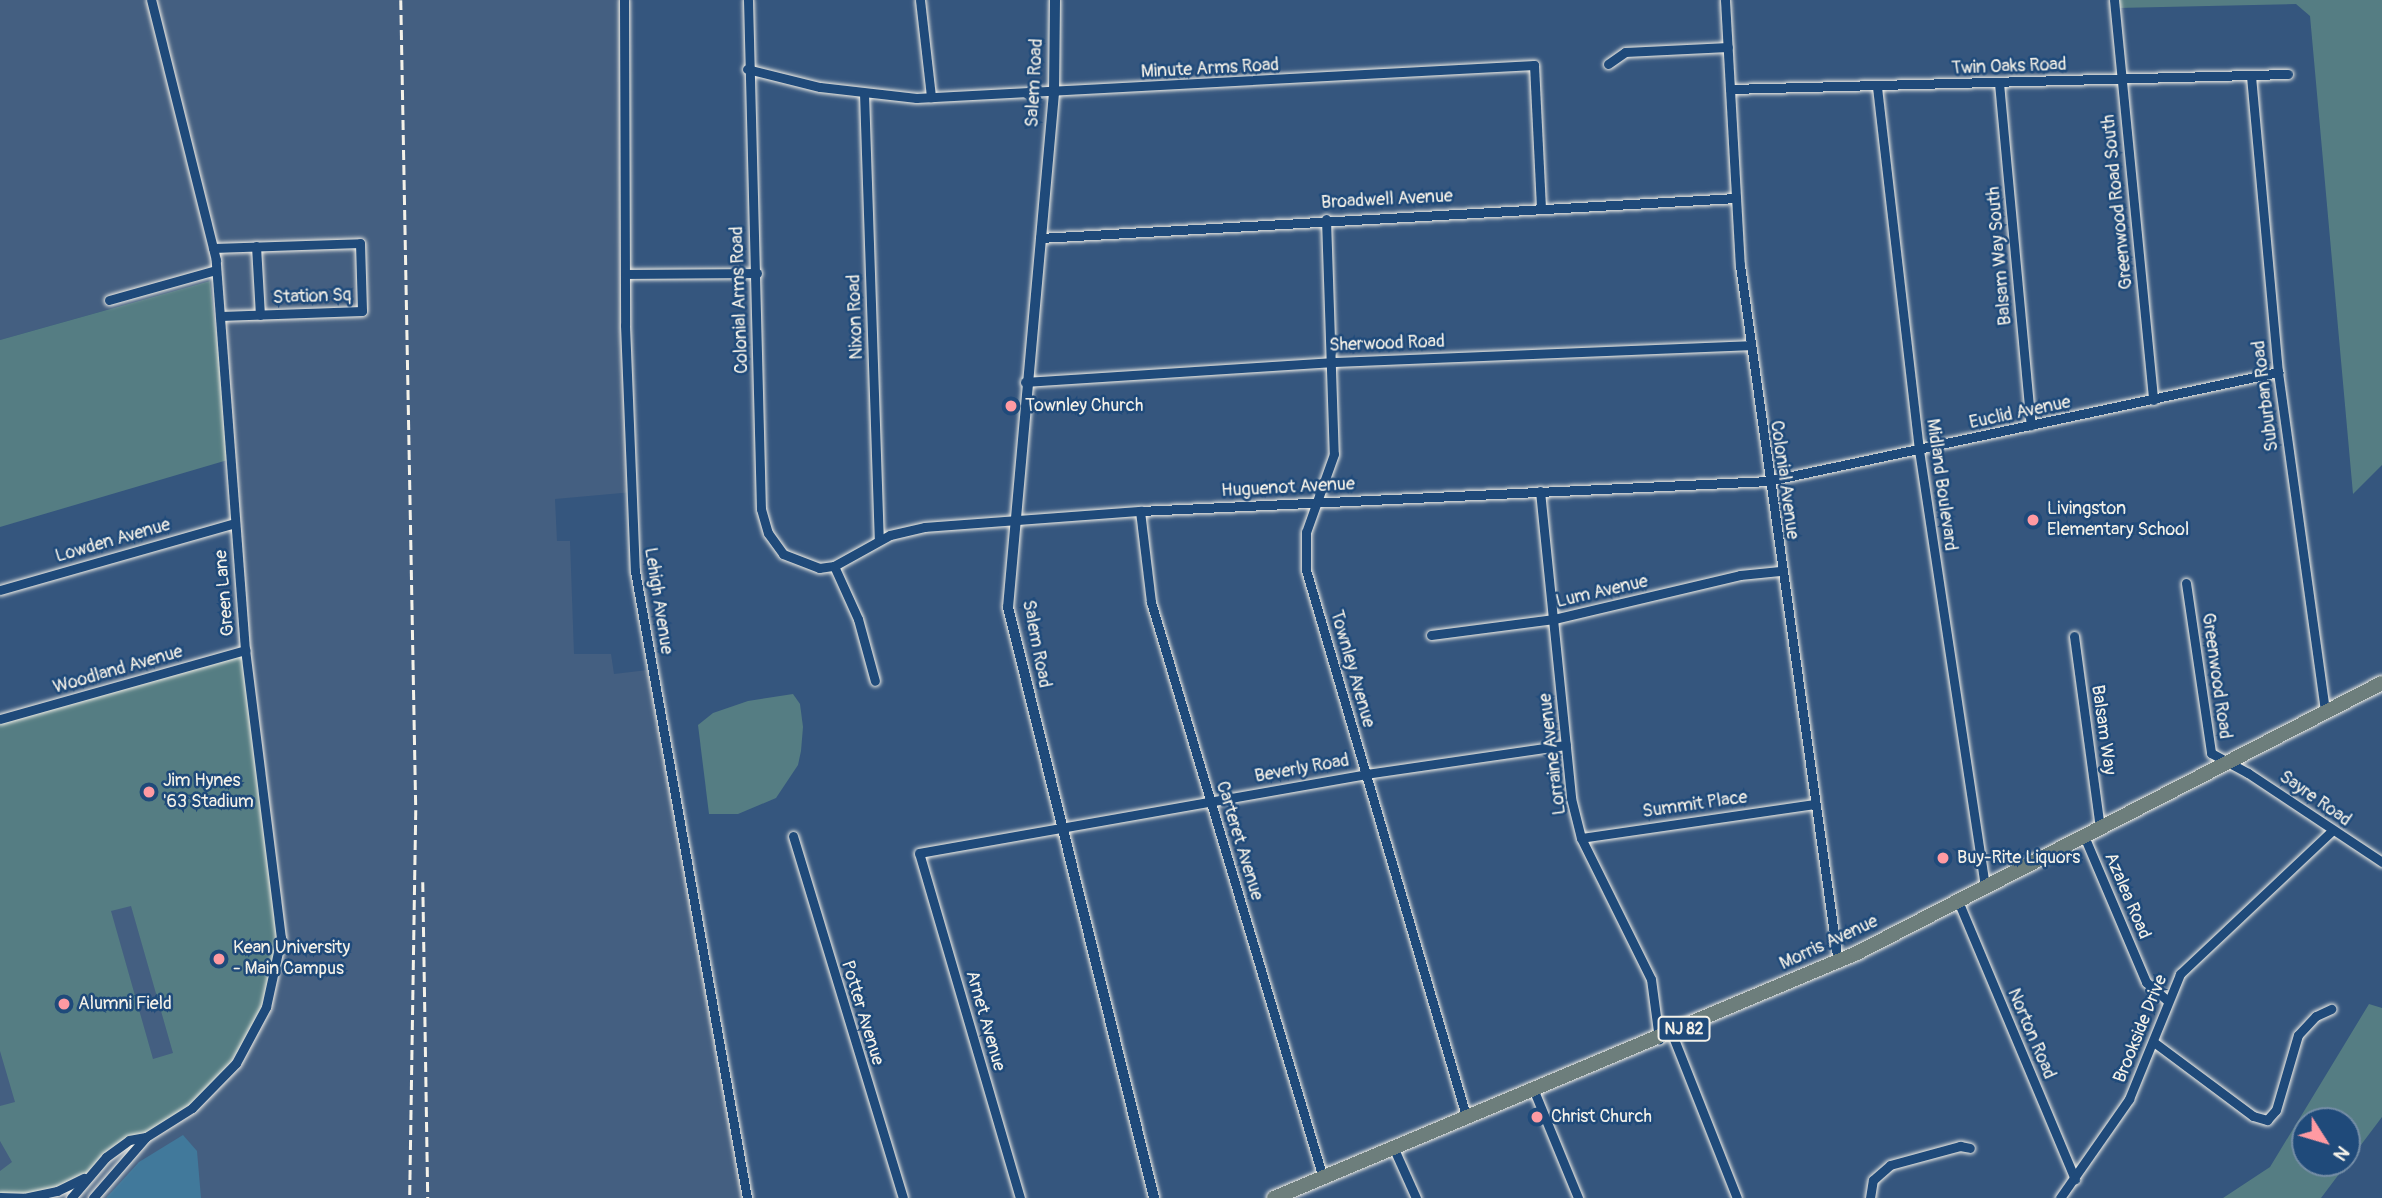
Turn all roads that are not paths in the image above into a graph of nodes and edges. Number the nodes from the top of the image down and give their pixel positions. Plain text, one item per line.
1 (151, 0) edge
2 (624, 0) edge
3 (748, 0) edge
4 (920, 0) edge
5 (1055, 0) edge
6 (1725, 0) edge
7 (2114, 0) edge
8 (1728, 47) junction
9 (1608, 64) dead end
10 (747, 69) junction
11 (2288, 74) dead end
12 (2250, 76) junction
13 (2122, 79) junction
14 (1999, 83) junction
15 (1877, 87) junction
16 (1730, 89) junction
17 (863, 93) junction
18 (1054, 93) junction
19 (931, 97) junction
20 (1736, 198) junction
21 (1541, 208) junction
22 (1326, 219) junction
23 (1040, 238) junction
24 (256, 246) junction
25 (214, 248) junction
26 (216, 270) junction
27 (757, 273) junction
28 (625, 274) junction
29 (109, 300) dead end
30 (260, 315) junction
31 (220, 316) junction
32 (1750, 345) junction
33 (1333, 362) junction
34 (2278, 372) junction
35 (1026, 382) junction
36 (2153, 400) junction
37 (2031, 426) junction
38 (1919, 450) junction
39 (1768, 481) junction
40 (1540, 491) junction
41 (1318, 502) junction
42 (1140, 511) junction
43 (1015, 522) junction
44 (235, 523) junction
45 (879, 539) junction
46 (834, 566) junction
47 (819, 568) joint
48 (1780, 571) junction
49 (2186, 583) dead end
50 (0, 590) edge
51 (1554, 619) junction
52 (1431, 635) dead end
53 (2074, 636) dead end
54 (246, 650) junction
55 (875, 681) dead end
56 (2382, 683) edge
57 (2325, 712) junction
58 (0, 719) edge
59 (1566, 745) junction
60 (2230, 762) junction
61 (1366, 775) junction
62 (1210, 801) junction
63 (1814, 804) junction
64 (1062, 827) junction
65 (2100, 828) junction
66 (2332, 831) junction
67 (793, 836) dead end
68 (2084, 836) junction
69 (1581, 838) junction
70 (919, 852) joint
71 (2382, 862) edge
72 (1985, 886) junction
73 (1958, 901) junction
74 (1838, 962) junction
75 (2166, 1000) junction
76 (2331, 1009) dead end
77 (1666, 1037) junction
78 (2155, 1043) junction
79 (1534, 1091) junction
80 (1467, 1119) junction
81 (146, 1137) junction
82 (1970, 1148) dead end
83 (1394, 1149) junction
84 (86, 1177) junction
85 (1323, 1178) junction
86 (2075, 1179) junction
87 (0, 1197) edge
88 (24, 1198) edge
89 (71, 1198) edge
90 (93, 1198) edge
91 (747, 1198) edge
92 (903, 1198) edge
93 (1020, 1198) edge
94 (1154, 1198) edge
95 (1274, 1198) edge
96 (1416, 1198) edge
97 (1578, 1198) edge
98 (1737, 1198) edge
99 (1870, 1198) edge
100 (2060, 1198) edge

1 - 25 street, Green Lane
2 - 28 street, Lehigh Avenue
3 - 10 street, Colonial Arms Road
4 - 19 street
5 - 18 street, Salem Road
6 - 8 street, Colonial Avenue
7 - 13 street, Greenwood Road South
8 - 9 street
8 - 16 street, Colonial Avenue
10 - 17 street, Minute Arms Road
10 - 27 street, Colonial Arms Road
11 - 12 street, Twin Oaks Road
12 - 13 street, Twin Oaks Road
12 - 34 street, Suburban Road
13 - 14 street, Twin Oaks Road
13 - 36 street, Greenwood Road South
14 - 15 street, Twin Oaks Road
14 - 37 street, Balsam Way South
15 - 16 street, Twin Oaks Road
15 - 38 street, Midland Boulevard
16 - 20 street, Colonial Avenue
17 - 19 street, Minute Arms Road
17 - 45 street, Nixon Road
18 - 19 street, Minute Arms Road
18 - 21 street, Minute Arms Road
18 - 23 street, Salem Road
20 - 21 street, Broadwell Avenue
20 - 32 street, Colonial Avenue
21 - 22 street, Broadwell Avenue
22 - 23 street, Broadwell Avenue
22 - 33 street, Townley Avenue
23 - 35 street, Salem Road
24 - 25 street, Station Sq
24 - 30 street, Station Sq
24 - 30 street, Station Sq
25 - 26 street, Green Lane
26 - 29 street
26 - 31 street, Green Lane
27 - 28 street
27 - 47 street, Colonial Arms Road
28 - 91 street, Lehigh Avenue
30 - 31 street, Station Sq
31 - 44 street, Green Lane
32 - 33 street, Sherwood Road
32 - 39 street, Colonial Avenue
33 - 35 street, Sherwood Road
33 - 41 street, Townley Avenue
34 - 36 street, Euclid Avenue
34 - 57 street, Suburban Road
35 - 43 street, Salem Road
36 - 37 street, Euclid Avenue
37 - 38 street, Euclid Avenue
38 - 39 street, Euclid Avenue
38 - 72 street, Midland Boulevard
39 - 40 street, Huguenot Avenue
39 - 48 street, Colonial Avenue
40 - 41 street, Huguenot Avenue
40 - 51 street, Lorraine Avenue
41 - 42 street, Huguenot Avenue
41 - 61 street, Townley Avenue
42 - 43 street, Huguenot Avenue
42 - 62 street, Carteret Avenue
43 - 45 street, Huguenot Avenue
43 - 64 street, Salem Road
44 - 50 street, Lowden Avenue
44 - 54 street, Green Lane
45 - 46 street, Huguenot Avenue
46 - 47 street, Huguenot Avenue
46 - 55 street
48 - 51 street, Lum Avenue
48 - 63 street, Colonial Avenue
49 - 60 street, Greenwood Road
51 - 52 street, Lum Avenue
51 - 59 street, Lorraine Avenue
53 - 65 street, Balsam Way
54 - 58 street, Woodland Avenue
54 - 81 street, Green Lane
56 - 57 main road, Morris Avenue / NJ 82
57 - 60 main road, Morris Avenue / NJ 82
59 - 61 street, Beverly Road
59 - 69 street, Lorraine Avenue
60 - 65 main road, Morris Avenue / NJ 82
60 - 66 street, Sayre Road
61 - 62 street, Beverly Road
61 - 80 street, Townley Avenue
62 - 64 street, Beverly Road
62 - 85 street, Carteret Avenue
63 - 69 street, Summit Place
63 - 74 street, Colonial Avenue
64 - 70 street, Beverly Road
64 - 94 street, Salem Road
65 - 68 main road, Morris Avenue / NJ 82
66 - 71 street, Sayre Road
66 - 75 street, Brookside Drive
67 - 92 street, Potter Avenue
68 - 72 main road, Morris Avenue / NJ 82
68 - 75 street, Azalea Road
69 - 77 street, Lorraine Avenue
70 - 93 street, Arnet Avenue
72 - 73 main road, Morris Avenue / NJ 82
73 - 74 main road, Morris Avenue / NJ 82
73 - 86 street, Norton Road
74 - 77 main road, Morris Avenue / NJ 82
75 - 78 street, Brookside Drive
76 - 78 street
77 - 79 main road, Morris Avenue / NJ 82
77 - 98 street, Lorraine Avenue
78 - 86 street, Brookside Drive
79 - 80 main road, Morris Avenue / NJ 82
79 - 97 street
80 - 83 main road, Morris Avenue / NJ 82
81 - 84 street, Green Lane
81 - 90 street, Green Lane
82 - 99 street
83 - 85 main road, Morris Avenue / NJ 82
83 - 96 street
84 - 88 street
84 - 89 street, Green Lane
85 - 95 main road, Morris Avenue / NJ 82
86 - 100 street, Brookside Drive
87 - 88 street

